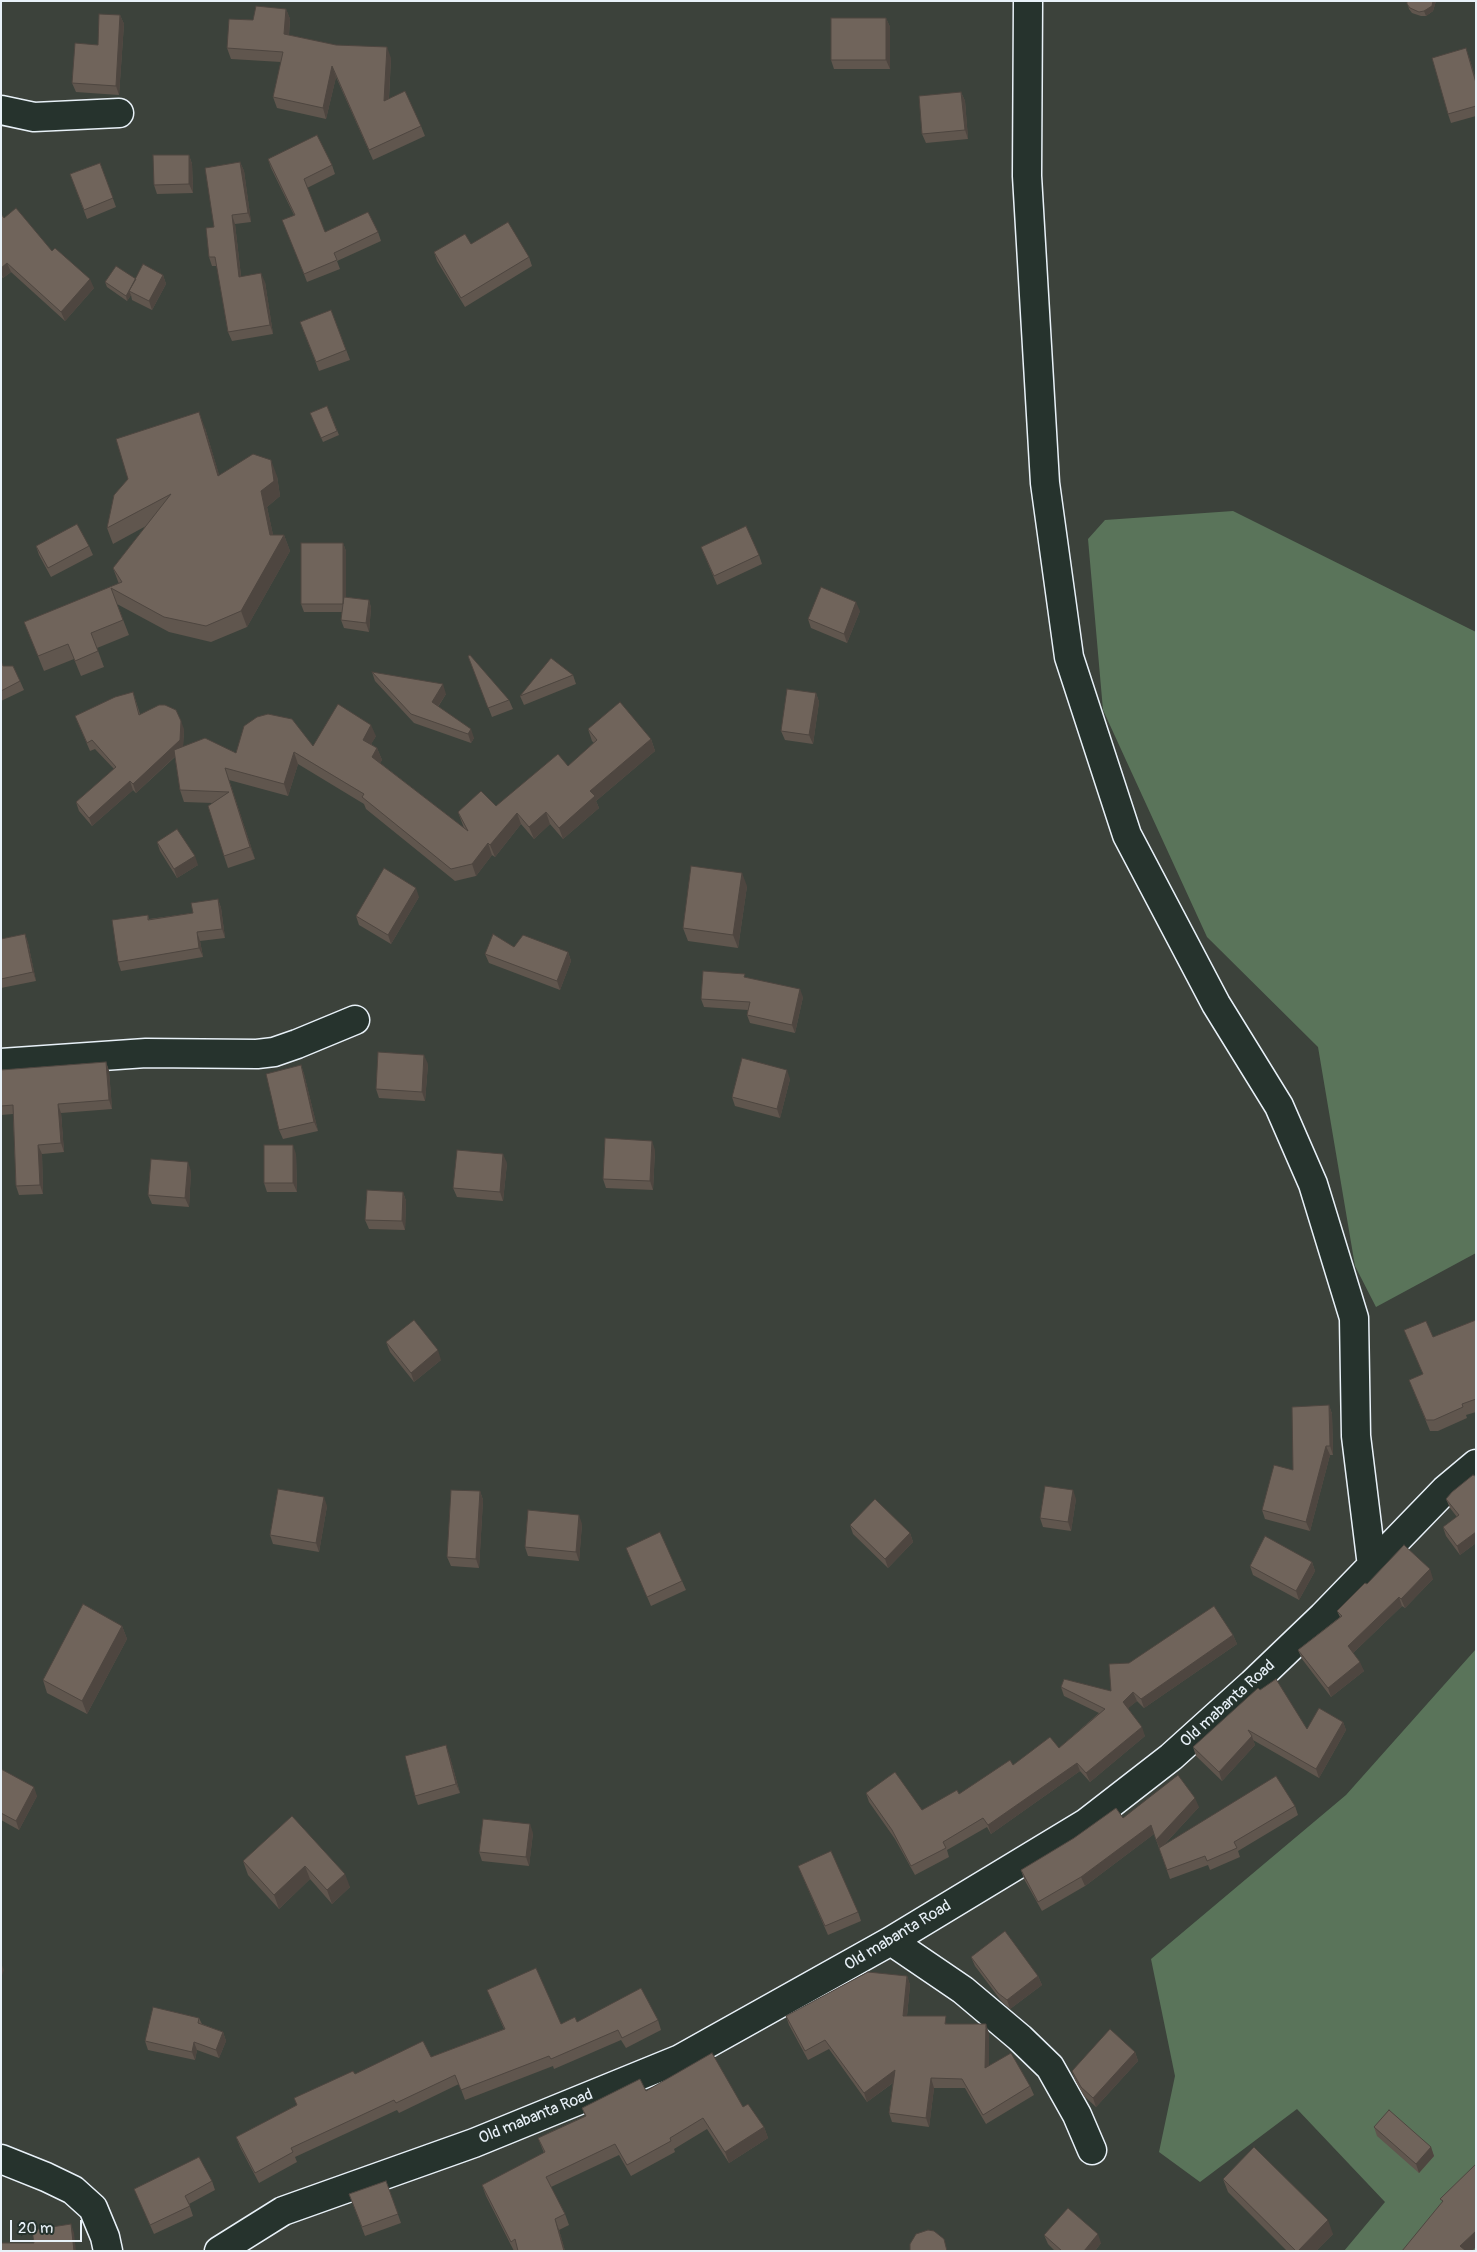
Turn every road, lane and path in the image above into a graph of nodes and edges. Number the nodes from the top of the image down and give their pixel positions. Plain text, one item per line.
1 (1028, 1) edge
2 (1, 110) edge
3 (120, 113) dead end
4 (356, 1020) dead end
5 (1, 1063) edge
6 (1476, 1464) edge
7 (1372, 1566) junction
8 (891, 1941) junction
9 (1092, 2150) dead end
10 (1, 2159) edge
11 (108, 2251) edge
12 (219, 2251) edge

1 - 7 street
2 - 3 street
4 - 5 street
6 - 7 street, Old mabanta Road
7 - 8 street, Old mabanta Road
8 - 9 street
8 - 12 street, Old mabanta Road
10 - 11 street

